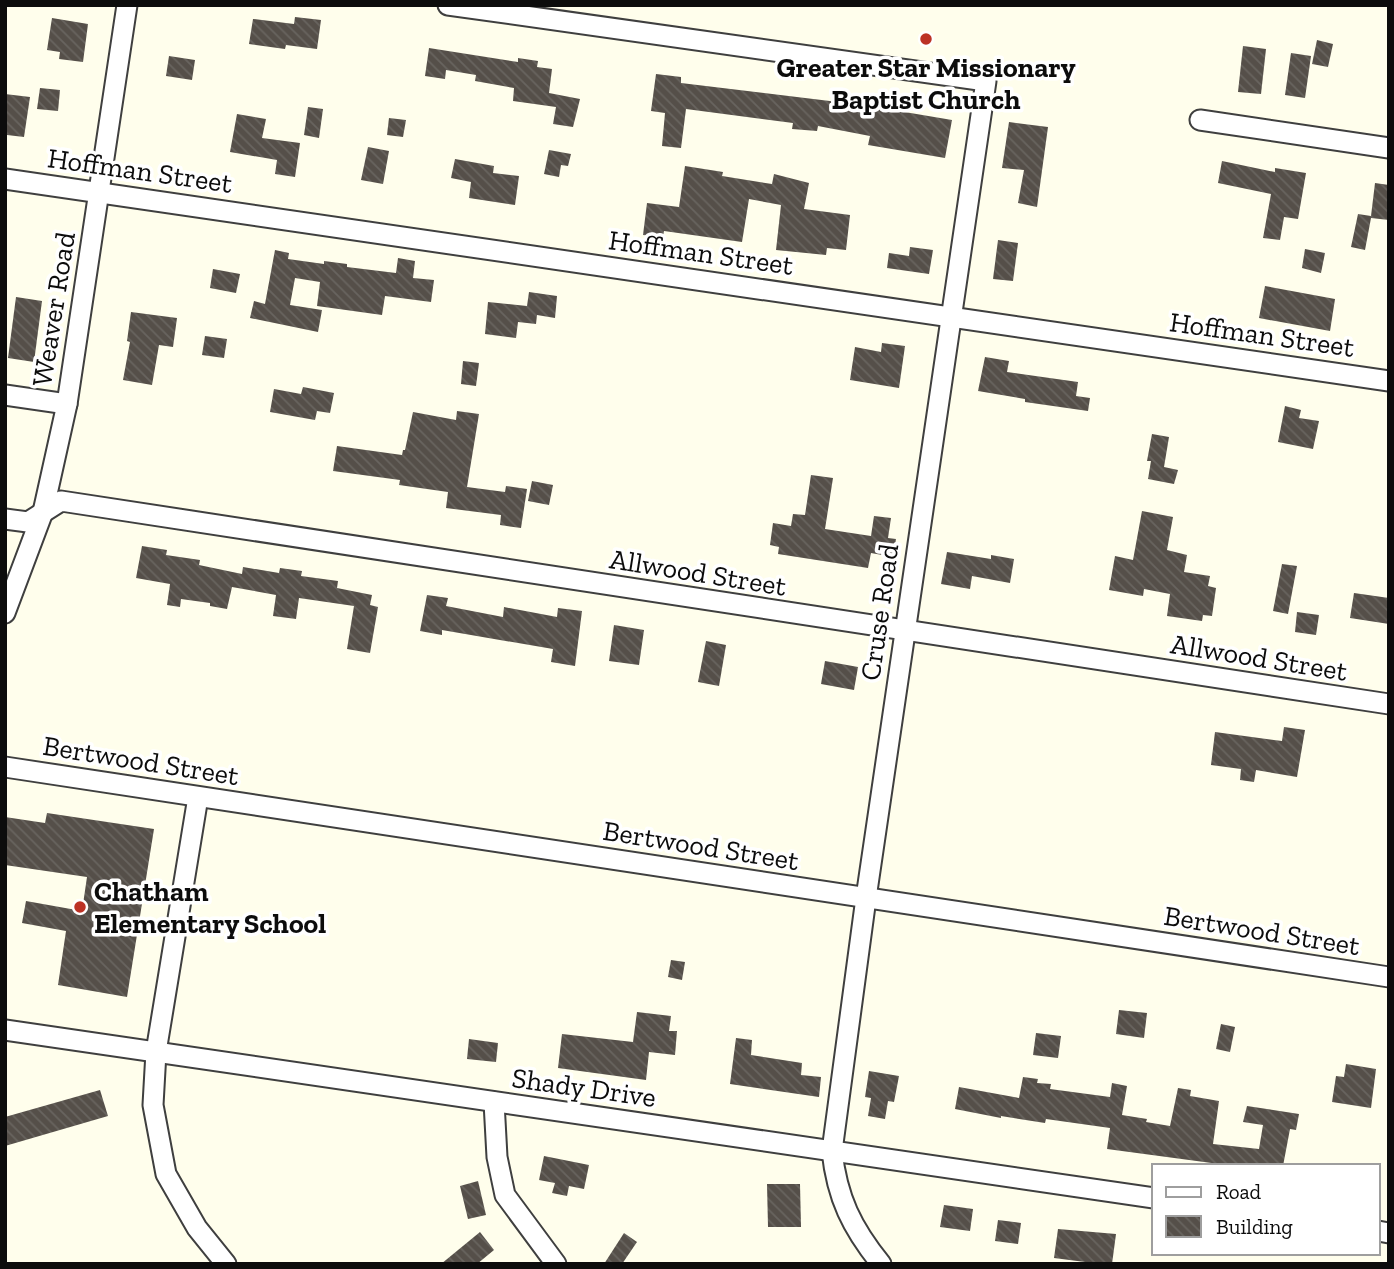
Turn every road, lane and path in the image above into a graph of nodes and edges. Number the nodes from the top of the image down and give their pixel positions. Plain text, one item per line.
1 (127, 5) edge
2 (448, 5) edge
3 (1200, 120) dead end
4 (1389, 148) edge
5 (5, 179) edge
6 (99, 193) junction
7 (950, 316) junction
8 (1389, 381) edge
9 (5, 395) edge
10 (67, 404) junction
11 (43, 512) junction
12 (5, 519) edge
13 (5, 614) edge
14 (905, 632) junction
15 (1389, 704) edge
16 (5, 767) edge
17 (198, 797) junction
18 (866, 898) junction
19 (1389, 977) edge
20 (5, 1030) edge
21 (156, 1052) junction
22 (494, 1102) junction
23 (832, 1151) junction
24 (1152, 1198) edge
25 (226, 1264) edge
26 (556, 1264) edge
27 (881, 1264) edge

1 - 6 street, Weaver Road
2 - 7 street, Cruse Road
3 - 4 street
5 - 6 street, Hoffman Street
6 - 7 street, Hoffman Street
6 - 10 street, Weaver Road
7 - 8 street, Hoffman Street
7 - 14 street, Cruse Road
9 - 10 street
10 - 11 street, Weaver Road
11 - 12 street, Allwood Street
11 - 13 street, Weaver Road
11 - 14 street, Allwood Street
14 - 15 street, Allwood Street
14 - 18 street, Cruse Road
16 - 17 street, Bertwood Street
17 - 18 street, Bertwood Street
17 - 21 street
18 - 19 street, Bertwood Street
18 - 23 street, Cruse Road
20 - 21 street, Shady Drive
21 - 22 street, Shady Drive
21 - 25 street
22 - 23 street, Shady Drive
22 - 26 street
23 - 24 street, Shady Drive
23 - 27 street, Cruse Road

